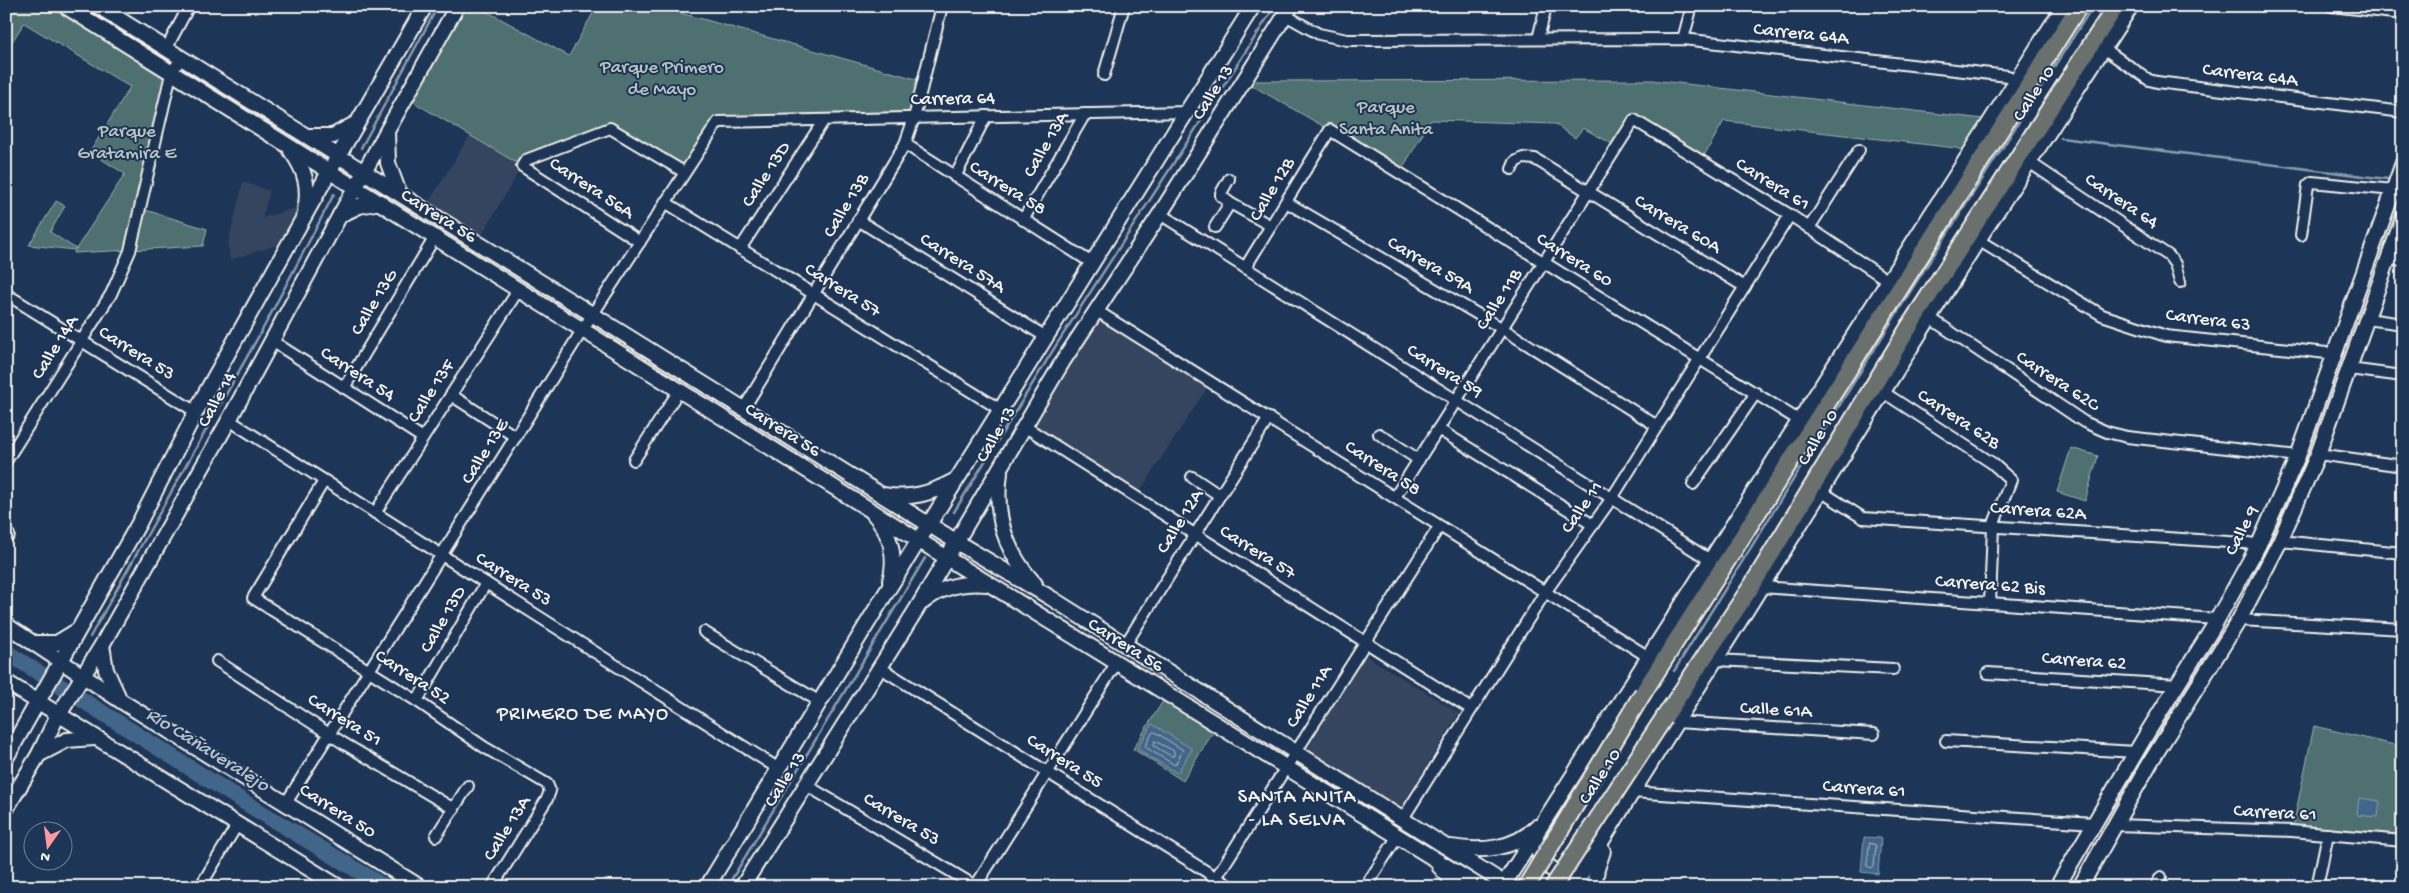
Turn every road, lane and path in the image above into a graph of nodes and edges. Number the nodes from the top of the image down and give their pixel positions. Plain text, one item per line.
1 (65, 6) edge
2 (98, 6) edge
3 (190, 6) edge
4 (425, 6) edge
5 (457, 6) edge
6 (942, 6) edge
7 (1124, 6) edge
8 (1253, 6) edge
9 (1546, 6) edge
10 (1692, 6) edge
11 (2064, 6) edge
12 (2079, 6) edge
13 (2116, 6) edge
14 (2131, 6) edge
15 (2331, 6) edge
16 (1288, 11) edge
17 (2403, 14) edge
18 (1538, 39) junction
19 (1683, 39) junction
20 (2103, 48) junction
21 (166, 49) junction
22 (181, 58) junction
23 (171, 74) junction
24 (1104, 75) dead end
25 (2019, 85) junction
26 (1188, 112) junction
27 (2403, 112) edge
28 (1086, 114) junction
29 (986, 116) junction
30 (914, 118) junction
31 (824, 120) junction
32 (1634, 120) joint
33 (357, 122) junction
34 (718, 122) joint
35 (388, 128) junction
36 (1330, 130) joint
37 (306, 136) junction
38 (2036, 141) junction
39 (905, 144) junction
40 (287, 146) junction
41 (1859, 150) dead end
42 (338, 156) junction
43 (2029, 162) junction
44 (2403, 163) edge
45 (1512, 169) dead end
46 (329, 172) junction
47 (364, 172) junction
48 (684, 172) junction
49 (955, 177) junction
50 (1230, 179) dead end
51 (355, 188) junction
52 (2393, 190) junction
53 (1590, 192) junction
54 (399, 194) junction
55 (380, 202) junction
56 (665, 202) junction
57 (1286, 202) junction
58 (1230, 203) junction
59 (1160, 214) junction
60 (340, 215) junction
61 (1790, 215) junction
62 (302, 219) junction
63 (858, 220) junction
64 (1023, 220) junction
65 (2402, 221) edge
66 (1271, 226) junction
67 (1215, 227) dead end
68 (1809, 228) junction
69 (2301, 235) dead end
70 (435, 237) junction
71 (1978, 240) junction
72 (640, 242) junction
73 (2373, 247) junction
74 (740, 249) junction
75 (2388, 259) junction
76 (2403, 260) edge
77 (1092, 263) junction
78 (1544, 263) junction
79 (1245, 268) junction
80 (2364, 271) junction
81 (1951, 273) junction
82 (1890, 282) junction
83 (2180, 282) dead end
84 (1745, 287) junction
85 (519, 289) junction
86 (6, 294) edge
87 (813, 294) junction
88 (1097, 311) junction
89 (2369, 313) junction
90 (593, 316) junction
91 (1930, 318) junction
92 (2403, 324) edge
93 (584, 329) junction
94 (1502, 329) junction
95 (1046, 337) junction
96 (82, 340) junction
97 (272, 341) junction
98 (2336, 354) junction
99 (1699, 359) junction
100 (2349, 369) junction
101 (2403, 376) edge
102 (344, 388) junction
103 (680, 389) junction
104 (1883, 392) junction
105 (1756, 393) junction
106 (451, 395) junction
107 (1457, 400) junction
108 (744, 408) junction
109 (1001, 410) junction
110 (196, 412) junction
111 (1269, 418) junction
112 (229, 420) junction
113 (1024, 426) junction
114 (1657, 426) junction
115 (1438, 429) junction
116 (1799, 429) junction
117 (1379, 434) dead end
118 (516, 437) junction
119 (423, 438) junction
120 (1847, 441) junction
121 (2318, 454) junction
122 (2298, 456) junction
123 (634, 460) dead end
124 (1419, 460) junction
125 (6, 462) edge
126 (2403, 466) edge
127 (1001, 467) junction
128 (1192, 477) dead end
129 (955, 481) junction
130 (324, 482) junction
131 (1693, 484) dead end
132 (1822, 492) junction
133 (881, 495) junction
134 (1219, 495) junction
135 (1395, 497) junction
136 (1612, 498) junction
137 (864, 504) junction
138 (375, 513) junction
139 (928, 524) junction
140 (1593, 526) junction
141 (1993, 526) junction
142 (1439, 527) junction
143 (1194, 534) junction
144 (920, 539) junction
145 (956, 541) junction
146 (2280, 541) junction
147 (2259, 544) junction
148 (2403, 552) edge
149 (441, 555) junction
150 (947, 557) junction
151 (1710, 560) junction
152 (486, 583) junction
153 (990, 584) junction
154 (1761, 587) junction
155 (1546, 591) junction
156 (884, 596) junction
157 (1051, 598) junction
158 (1990, 603) junction
159 (916, 610) junction
160 (2239, 620) junction
161 (2214, 624) junction
162 (6, 625) edge
163 (2403, 629) edge
164 (78, 630) junction
165 (704, 632) dead end
166 (1366, 642) junction
167 (34, 643) junction
168 (102, 645) junction
169 (1125, 645) junction
170 (1716, 660) junction
171 (217, 661) dead end
172 (1117, 662) junction
173 (59, 663) junction
174 (2212, 663) junction
175 (1649, 664) junction
176 (879, 666) junction
177 (1893, 669) dead end
178 (369, 671) junction
179 (1988, 673) dead end
180 (1701, 674) junction
181 (82, 677) junction
182 (6, 682) edge
183 (2178, 684) junction
184 (39, 699) junction
185 (121, 701) junction
186 (417, 701) junction
187 (820, 702) junction
188 (1471, 709) junction
189 (60, 713) junction
190 (1670, 720) junction
191 (2174, 725) junction
192 (2149, 730) junction
193 (329, 734) junction
194 (1874, 734) dead end
195 (96, 739) junction
196 (1946, 741) dead end
197 (2136, 752) junction
198 (1295, 753) junction
199 (39, 754) junction
200 (6, 758) edge
201 (1286, 767) junction
202 (779, 768) junction
203 (1048, 772) junction
204 (806, 785) junction
205 (468, 786) dead end
206 (550, 788) joint
207 (1631, 792) junction
208 (286, 803) junction
209 (6, 809) edge
210 (454, 809) junction
211 (1545, 817) junction
212 (1402, 820) junction
213 (1614, 822) junction
214 (2094, 823) junction
215 (237, 825) junction
216 (2116, 825) junction
217 (1536, 832) junction
218 (2328, 834) junction
219 (436, 836) dead end
220 (1398, 836) junction
221 (1433, 840) junction
222 (2403, 841) edge
223 (1415, 847) junction
224 (1524, 850) junction
225 (2078, 850) junction
226 (1216, 877) junction
227 (2161, 877) dead end
228 (1576, 882) edge
229 (2081, 885) edge
230 (1506, 886) edge
231 (200, 887) edge
232 (339, 887) edge
233 (420, 887) edge
234 (492, 887) edge
235 (707, 887) edge
236 (742, 887) edge
237 (976, 887) edge
238 (1210, 887) edge
239 (1231, 887) edge
240 (1365, 887) edge
241 (1453, 887) edge
242 (1480, 887) edge
243 (1525, 887) edge
244 (1553, 887) edge
245 (1594, 887) edge
246 (2057, 887) edge
247 (2155, 887) edge
248 (2317, 887) edge

1 - 23 street, Carrera 56
2 - 21 street, Carrera 56
3 - 21 street
4 - 33 street, Calle 14
5 - 35 street, Calle 14
6 - 30 street, Calle 13B
7 - 24 street
8 - 26 street, Calle 13
9 - 18 street
10 - 19 street
11 - 25 street, Calle 10
12 - 25 main road, Calle 10
13 - 38 main road, Calle 10
14 - 20 street, Calle 10
15 - 17 street
16 - 18 street, Carrera 64A
16 - 59 street, Calle 13
18 - 19 street, Carrera 64A
19 - 25 street, Carrera 64A
20 - 27 street, Carrera 64A
20 - 38 street, Calle 10
21 - 22 street, Carrera 56
22 - 23 street, Calle 14A
22 - 37 street, Carrera 56
23 - 40 street, Carrera 56
23 - 96 street, Calle 14A
25 - 82 street, Calle 10
25 - 116 main road, Calle 10
26 - 28 street, Carrera 64
26 - 77 street, Calle 13
28 - 29 street, Carrera 64
28 - 64 street, Calle 13A
29 - 30 street, Carrera 64
29 - 49 street
30 - 31 street, Carrera 64
30 - 39 street, Calle 13B
31 - 34 street, Carrera 64
31 - 74 street, Calle 13D
32 - 53 street, Calle 11B
32 - 61 street, Carrera 61
33 - 37 street
33 - 42 street, Calle 14
34 - 48 street, Calle 13E
35 - 47 street, Calle 14
35 - 54 street
36 - 57 street, Calle 12B
36 - 78 street, Carrera 60
37 - 42 street, Carrera 56
38 - 43 street, Calle 10
38 - 81 main road, Calle 10
39 - 49 street, Carrera 58
39 - 63 street, Calle 13B
40 - 46 street, Carrera 56
40 - 62 street
41 - 68 street
42 - 46 street, Calle 14
42 - 47 street, Carrera 56
43 - 71 street, Calle 10
43 - 83 street, Carrera 64
44 - 52 street, Calle 9
45 - 53 street, Carrera 60A
46 - 51 street, Carrera 56
46 - 62 street, Calle 14
47 - 51 street, Calle 14
47 - 54 street, Carrera 56
48 - 56 street, Calle 13E
48 - 72 street, Carrera 56A
49 - 64 street, Carrera 58
50 - 58 street
51 - 55 street, Carrera 56
51 - 60 street, Calle 14
52 - 69 street
52 - 73 street, Calle 9
53 - 78 street, Calle 11B
53 - 84 street, Carrera 60A
54 - 90 street, Carrera 56
55 - 60 street
55 - 70 street, Carrera 56
56 - 72 street, Calle 13E
56 - 74 street, Carrera 57
57 - 66 street, Calle 12B
57 - 94 street, Carrera 59A
58 - 66 street
58 - 67 street
59 - 79 street, Carrera 59
59 - 88 street, Calle 13
60 - 97 street, Calle 14
61 - 68 street, Carrera 61
61 - 84 street, Calle 11
62 - 110 street, Calle 14
63 - 87 street, Calle 13B
63 - 95 street, Carrera 57A
64 - 77 street, Carrera 58
65 - 73 street
65 - 75 street, Calle 9
66 - 79 street, Calle 12B
68 - 82 street, Carrera 61
70 - 85 street, Carrera 56
70 - 102 street, Calle 13G
71 - 81 street, Calle 10
71 - 98 street, Carrera 63
72 - 90 street, Calle 13E
73 - 80 street, Calle 9
74 - 87 street, Carrera 57
75 - 76 street
75 - 89 street, Calle 9
77 - 95 street, Calle 13
78 - 94 street, Calle 11B
78 - 99 street, Carrera 60
79 - 107 street, Carrera 59
80 - 89 street
80 - 98 street, Calle 9
81 - 91 street, Calle 10
81 - 120 main road, Calle 10
82 - 116 street, Calle 10
84 - 99 street, Calle 11
85 - 93 street, Carrera 56
85 - 106 street, Calle 13F
86 - 96 street, Carrera 53
87 - 108 street, Calle 13B
87 - 109 street, Carrera 57
88 - 111 street, Carrera 58
88 - 113 street, Calle 13
89 - 92 street
89 - 100 street, Calle 9
90 - 93 street, Calle 13E
90 - 108 street, Carrera 56
91 - 104 street, Calle 10
91 - 122 street, Carrera 62C
93 - 103 street, Carrera 56
93 - 118 street, Calle 13E
94 - 107 street, Calle 11B
94 - 114 street, Carrera 59A
95 - 109 street, Calle 13
96 - 110 street, Carrera 53
96 - 125 street, Calle 14A
97 - 102 street, Carrera 54
97 - 112 street, Calle 14
98 - 122 street, Calle 9
99 - 105 street, Carrera 60
99 - 114 street, Calle 11
100 - 101 street
100 - 121 street, Calle 9
102 - 119 street, Carrera 54
103 - 123 street
103 - 137 street, Carrera 56
104 - 120 street, Calle 10
104 - 141 street, Carrera 62B
105 - 116 street, Carrera 60
105 - 131 street
106 - 118 street
106 - 119 street, Calle 13F
107 - 115 street, Calle 11B
107 - 136 street, Carrera 59
108 - 133 street, Carrera 56
109 - 129 street, Calle 13
110 - 164 street, Calle 14
111 - 134 street, Calle 12A
111 - 135 street, Carrera 58
112 - 130 street, Carrera 53
112 - 168 street, Calle 14
113 - 127 street, Calle 13
113 - 143 street, Carrera 57
114 - 136 street, Calle 11
115 - 124 street, Calle 11B
115 - 140 street
116 - 151 street, Calle 10
116 - 175 main road, Calle 10
117 - 124 street
118 - 149 street, Calle 13E
119 - 138 street, Calle 13F
120 - 132 street, Calle 10
120 - 180 main road, Calle 10
121 - 126 street
121 - 146 street, Calle 9
122 - 147 street, Calle 9
124 - 135 street, Calle 11B
127 - 145 street, Calle 13
127 - 157 street
128 - 134 street
129 - 133 street
129 - 139 street, Calle 13
130 - 138 street, Carrera 53
130 - 178 street, Carrera 52
132 - 141 street, Carrera 62A
132 - 154 street, Calle 10
133 - 139 street, Carrera 56
134 - 143 street, Calle 12A
135 - 142 street, Carrera 58
136 - 140 street, Calle 11
136 - 151 street, Carrera 59
137 - 144 street, Carrera 56
137 - 156 street
138 - 149 street, Carrera 53
139 - 144 street, Calle 13
139 - 145 street, Carrera 56
140 - 155 street, Calle 11
141 - 147 street, Carrera 62A
141 - 158 street
142 - 155 street, Carrera 58
142 - 166 street, Calle 11A
143 - 166 street, Carrera 57
143 - 169 street, Calle 12A
144 - 150 street, Carrera 56
144 - 156 street, Calle 13
145 - 150 street, Calle 13
145 - 157 street, Carrera 56
146 - 148 street
146 - 160 street, Calle 9
147 - 161 street, Calle 9
149 - 152 street, Carrera 53
149 - 178 street, Calle 13E
150 - 153 street, Carrera 56
150 - 159 street, Calle 13
151 - 175 street, Calle 10
152 - 186 street, Calle 13D
152 - 202 street, Carrera 53
153 - 159 street
153 - 172 street, Carrera 56
154 - 158 street, Carrera 62 Bis
154 - 170 street, Calle 10
155 - 175 street, Carrera 58
155 - 188 street, Calle 11
156 - 187 street, Calle 13
157 - 169 street, Carrera 56
158 - 161 street, Carrera 62 Bis
159 - 176 street, Calle 13
160 - 163 street
160 - 174 street, Calle 9
161 - 174 street
161 - 183 street, Calle 9
162 - 167 street, Carrera 50
164 - 167 street
164 - 173 street, Calle 14
165 - 187 street
166 - 188 street, Carrera 57
166 - 198 street, Calle 11A
167 - 173 street, Carrera 50
168 - 181 street, Calle 14
168 - 185 street
169 - 198 street, Carrera 56
170 - 177 street
170 - 180 street, Calle 10
171 - 193 street, Carrera 51
172 - 201 street, Carrera 56
172 - 203 street
173 - 181 street, Carrera 50
173 - 184 street, Calle 14
174 - 191 street, Calle 9
175 - 211 street, Calle 10
175 - 243 main road, Calle 10, bridge
176 - 203 street, Carrera 55
176 - 204 street, Calle 13
178 - 186 street, Carrera 52
178 - 193 street, Calle 13E
179 - 183 street, Carrera 62
180 - 190 main road, Calle 10
181 - 185 street, Carrera 50
181 - 189 street, Calle 14
182 - 184 street
183 - 192 street, Calle 9
184 - 189 street
184 - 200 street, Calle 14
185 - 208 street, Carrera 50
186 - 206 street, Carrera 52
187 - 202 street, Calle 13
188 - 212 street, Calle 11
189 - 195 street
189 - 199 street, Calle 14
190 - 194 street, Calle 61A
190 - 207 street, Calle 10
190 - 244 main road, Calle 10, bridge
191 - 192 street
191 - 216 street, Calle 9
192 - 197 street, Calle 9
193 - 208 street, Calle 13E
193 - 210 street, Carrera 51
195 - 199 street
195 - 215 street
196 - 197 street
197 - 214 street, Calle 9
198 - 201 street, Calle 11A
198 - 212 street, Carrera 56
199 - 209 street, Calle 14
201 - 220 street, Carrera 56
201 - 226 street, Calle 11A
202 - 235 street, Calle 13
203 - 226 street, Carrera 55
203 - 237 street
204 - 236 street, Calle 13
204 - 237 street, Carrera 53
205 - 210 street
206 - 234 street, Calle 13A
207 - 213 street, Calle 10
207 - 214 street, Carrera 61
208 - 233 street, Carrera 50
210 - 219 street
211 - 217 street, Calle 10
211 - 221 street
212 - 221 street, Carrera 56
213 - 228 street, Calle 10
213 - 245 street
214 - 225 street, Calle 9
215 - 231 street
215 - 232 street
216 - 218 street, Carrera 61
216 - 229 street, Calle 9
217 - 224 street, Calle 10
217 - 228 street
218 - 222 street, Carrera 61
218 - 248 street
220 - 223 street, Carrera 56
220 - 240 street
221 - 230 street, Carrera 56
223 - 241 street
223 - 242 street, Carrera 56
224 - 230 street, Calle 10
224 - 243 street
225 - 229 street
225 - 246 street, Calle 9
226 - 238 street, Calle 11A
226 - 239 street, Carrera 55
227 - 247 street

